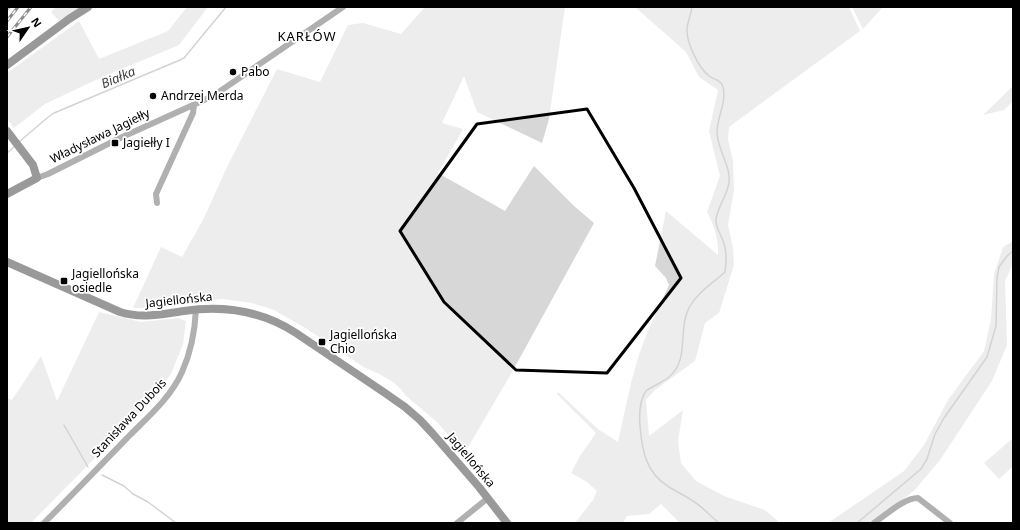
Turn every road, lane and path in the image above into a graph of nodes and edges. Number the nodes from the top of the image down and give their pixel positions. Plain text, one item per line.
1 (88, 7) edge
2 (343, 7) edge
3 (7, 65) edge
4 (194, 105) junction
5 (7, 131) edge
6 (37, 178) junction
7 (7, 194) edge
8 (156, 203) dead end
9 (7, 262) edge
10 (196, 309) junction
11 (488, 498) junction
12 (44, 523) edge
13 (457, 523) edge
14 (507, 523) edge
15 (874, 523) edge
16 (950, 523) edge

1 - 3 street
2 - 4 street, Władysława Jagiełły
4 - 6 street, Władysława Jagiełły
4 - 8 street
5 - 6 street
6 - 7 street, Władysława Jagiełły
9 - 10 street, Jagiellońska
10 - 11 street, Jagiellońska
10 - 12 street, Stanisława Dubois
11 - 13 street
11 - 14 street, Jagiellońska
15 - 16 street

